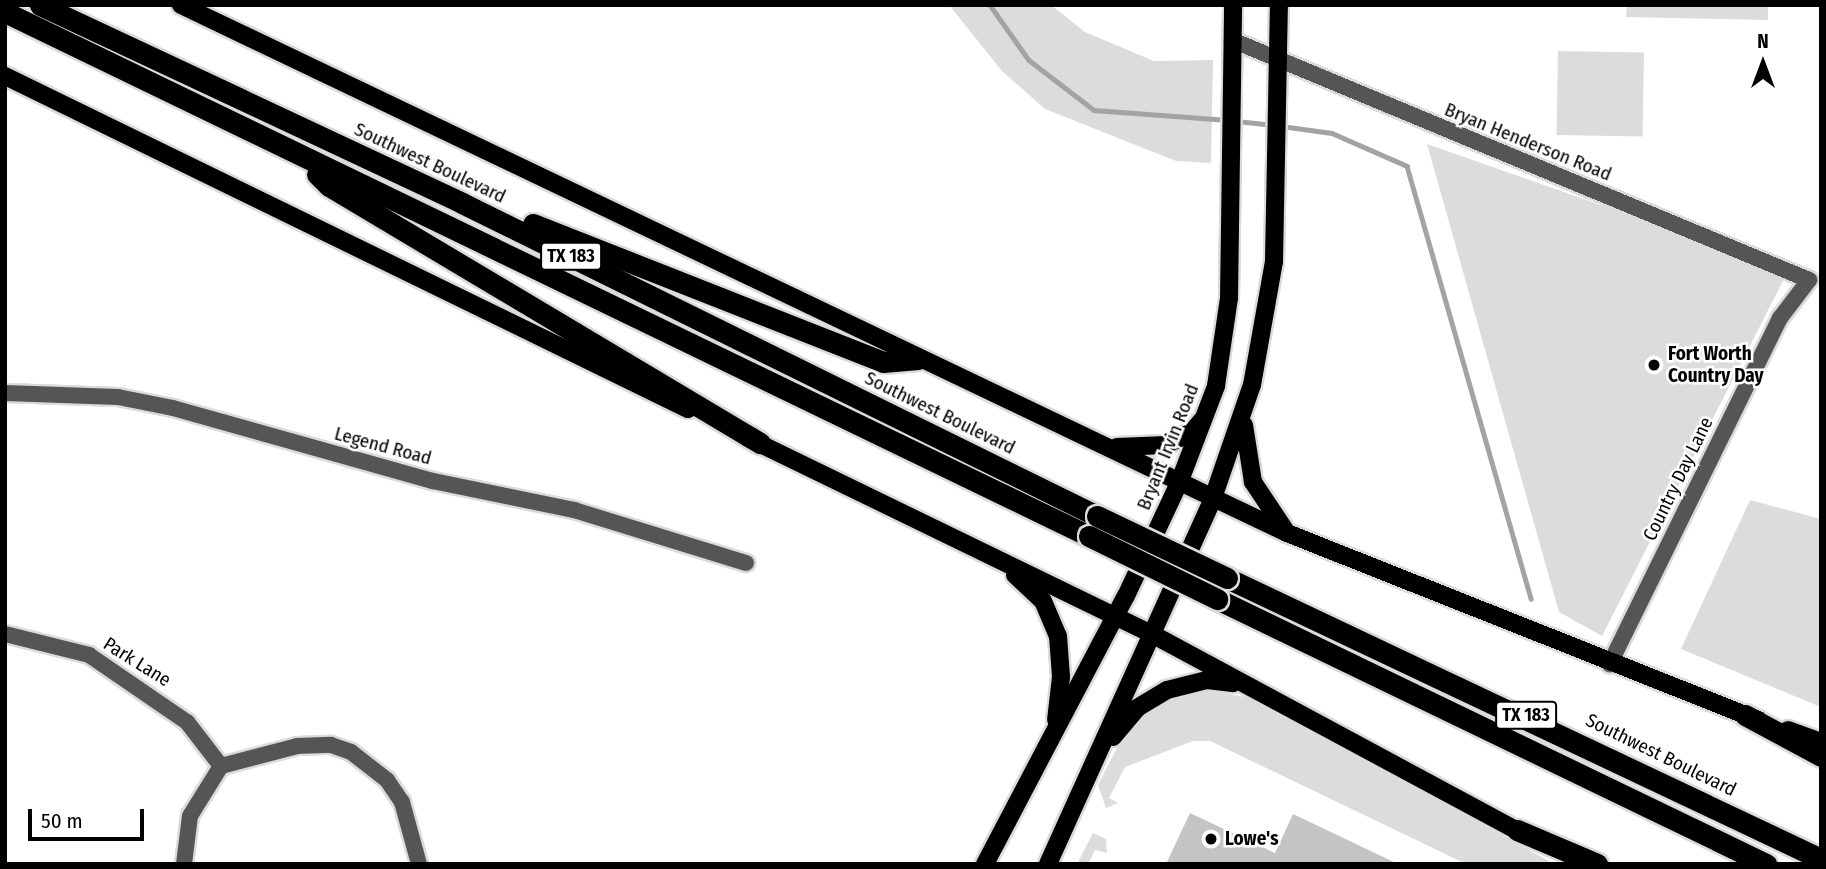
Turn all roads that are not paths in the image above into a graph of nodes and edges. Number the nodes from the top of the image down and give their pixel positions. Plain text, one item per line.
1 (40, 5) edge
2 (181, 5) edge
3 (1233, 5) edge
4 (1279, 5) edge
5 (5, 12) edge
6 (1232, 40) junction
7 (1278, 60) junction
8 (5, 76) edge
9 (304, 159) junction
10 (462, 203) junction
11 (1809, 280) joint
12 (918, 359) junction
13 (5, 393) edge
14 (1206, 414) junction
15 (1243, 419) junction
16 (760, 443) junction
17 (1094, 443) junction
18 (1179, 483) junction
19 (1213, 498) junction
20 (1093, 526) junction
21 (1287, 533) junction
22 (990, 555) junction
23 (746, 563) dead end
24 (1115, 617) junction
25 (1150, 634) junction
26 (5, 635) edge
27 (1610, 664) junction
28 (1247, 686) junction
29 (1745, 715) junction
30 (1054, 730) junction
31 (1821, 742) edge
32 (1098, 756) junction
33 (1821, 756) edge
34 (221, 766) junction
35 (1517, 830) junction
36 (1821, 859) edge
37 (184, 864) edge
38 (419, 864) edge
39 (985, 864) edge
40 (1048, 864) edge
41 (1575, 864) edge
42 (1597, 864) edge
43 (1766, 864) edge

1 - 10 highway, Southwest Boulevard / TX 183
2 - 12 main road, Southwest Boulevard
3 - 6 main road, Bryant Irvin Road
4 - 7 main road
5 - 9 highway, Southwest Boulevard / TX 183
6 - 7 street, Bryan Henderson Road
6 - 14 main road, Bryant Irvin Road
7 - 11 street, Bryan Henderson Road
7 - 15 main road
8 - 16 main road
9 - 16 highway
9 - 20 highway, Southwest Boulevard / TX 183
10 - 12 highway
10 - 20 highway, Southwest Boulevard / TX 183
11 - 27 street, Country Day Lane
12 - 17 main road, Southwest Boulevard
13 - 23 street, Legend Road
14 - 17 main road
14 - 18 main road, Bryant Irvin Road
15 - 19 main road
15 - 21 main road
16 - 22 main road
17 - 18 main road, Southwest Boulevard
18 - 19 main road, Southwest Boulevard
18 - 24 main road, Bryant Irvin Road
19 - 21 main road, Southwest Boulevard
19 - 25 main road
20 - 36 highway, Southwest Boulevard / TX 183, bridge
20 - 43 highway, Southwest Boulevard / TX 183, bridge
21 - 27 main road, Southwest Boulevard
22 - 24 main road
22 - 30 main road
24 - 25 main road
24 - 30 main road, Bryant Irvin Road
25 - 28 main road
25 - 32 main road
26 - 34 street, Park Lane
27 - 29 main road, Southwest Boulevard
28 - 32 main road
28 - 35 main road
29 - 31 main road, Southwest Boulevard
29 - 33 highway
30 - 39 main road, Bryant Irvin Road
32 - 40 main road
34 - 37 street
34 - 38 street
35 - 41 main road
35 - 42 highway

